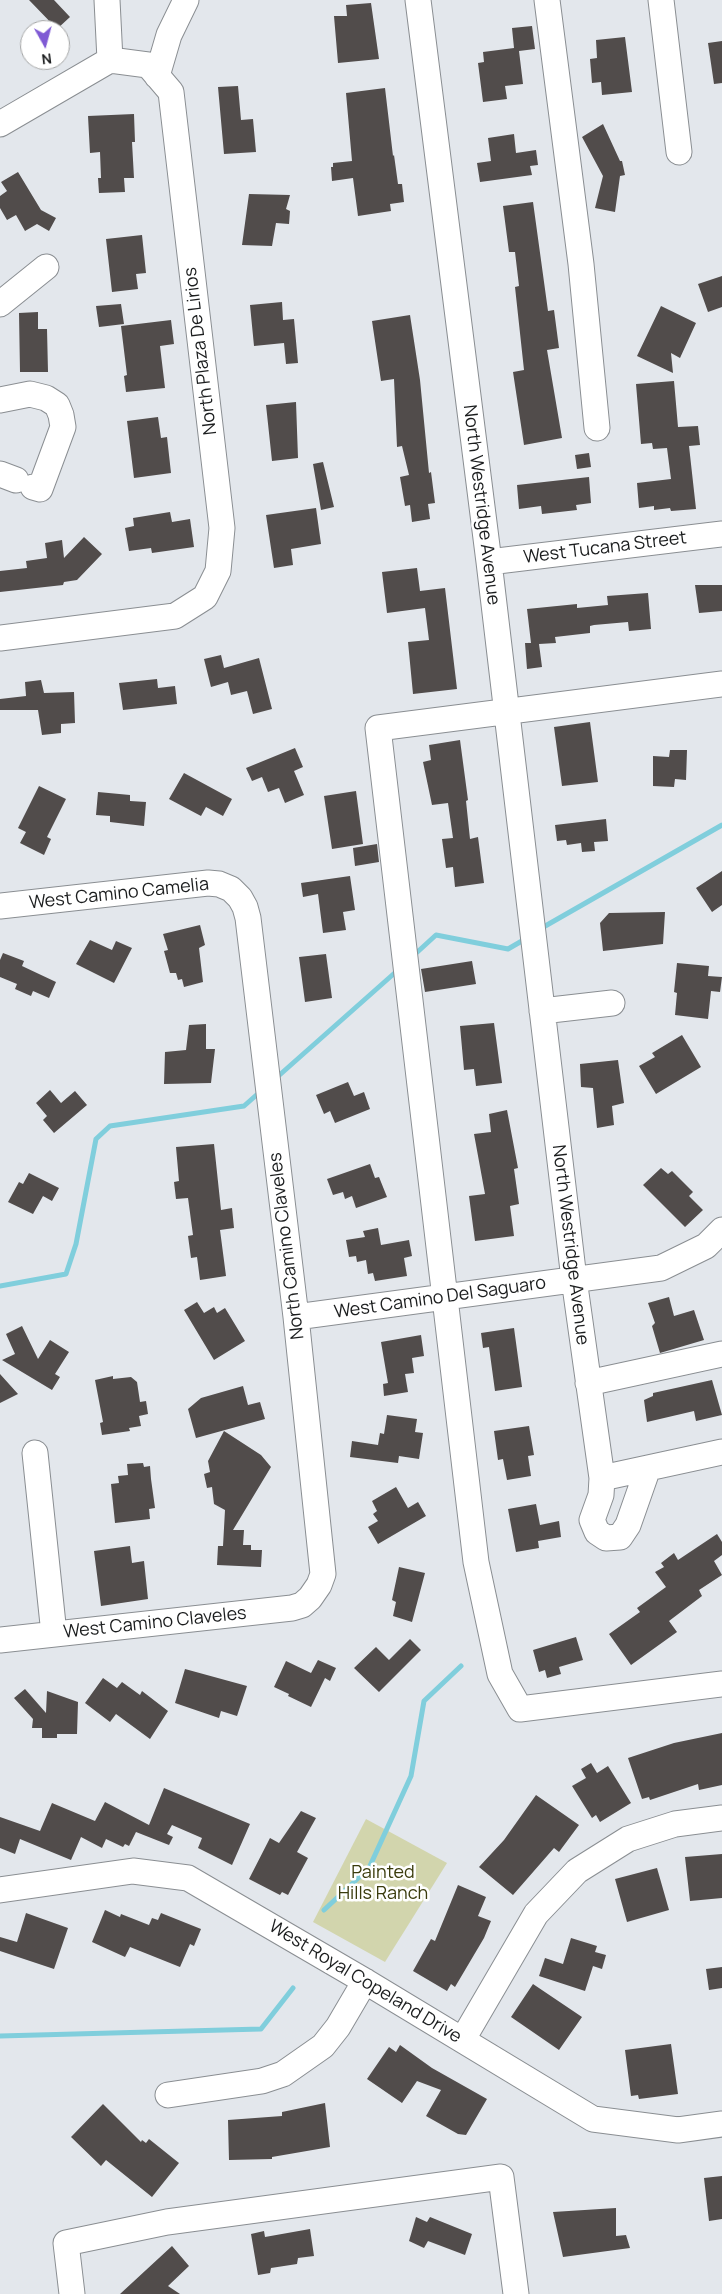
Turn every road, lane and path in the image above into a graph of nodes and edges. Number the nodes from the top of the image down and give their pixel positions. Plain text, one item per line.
1 (107, 0) edge
2 (186, 0) edge
3 (418, 0) edge
4 (547, 0) edge
5 (661, 0) edge
6 (110, 60) junction
7 (157, 76) junction
8 (0, 124) edge
9 (679, 152) dead end
10 (46, 267) dead end
11 (0, 304) edge
12 (0, 400) edge
13 (597, 428) dead end
14 (16, 480) edge
15 (722, 534) edge
16 (488, 562) junction
17 (0, 638) edge
18 (722, 684) edge
19 (506, 712) junction
20 (236, 885) joint
21 (0, 906) edge
22 (612, 1003) dead end
23 (542, 1011) junction
24 (722, 1230) edge
25 (574, 1280) junction
26 (445, 1297) junction
27 (296, 1318) junction
28 (722, 1354) edge
29 (588, 1383) junction
30 (722, 1452) edge
31 (34, 1453) dead end
32 (648, 1468) junction
33 (602, 1478) junction
34 (314, 1602) joint
35 (54, 1634) junction
36 (0, 1640) edge
37 (722, 1684) edge
38 (722, 1818) edge
39 (0, 1890) edge
40 (365, 1981) junction
41 (462, 2039) junction
42 (168, 2095) dead end
43 (722, 2124) edge
44 (72, 2294) edge
45 (516, 2294) edge

1 - 6 street
2 - 7 street
3 - 16 street, North Westridge Avenue
4 - 13 street
5 - 9 street
6 - 7 street, North Plaza De Lirios
6 - 8 street
7 - 17 street, North Plaza De Lirios
10 - 11 street
12 - 14 street
15 - 16 street, West Tucana Street
16 - 19 street, North Westridge Avenue
18 - 19 street
19 - 23 street, North Westridge Avenue
19 - 26 street
20 - 21 street, West Camino Camelia
20 - 27 street, North Camino Claveles
22 - 23 street
23 - 25 street, North Westridge Avenue
24 - 25 street, West Camino Del Saguaro
25 - 26 street, West Camino Del Saguaro
25 - 29 street, North Westridge Avenue
26 - 27 street, West Camino Del Saguaro
26 - 37 street
27 - 34 street, North Camino Claveles
28 - 29 street
29 - 33 street, North Westridge Avenue
30 - 32 street
31 - 35 street
32 - 33 street
32 - 33 street, North Westridge Avenue
34 - 35 street, West Camino Claveles
35 - 36 street, West Camino Claveles
38 - 41 street
39 - 40 street, West Royal Copeland Drive
40 - 41 street, West Royal Copeland Drive
40 - 42 street
41 - 43 street, West Royal Copeland Drive
44 - 45 street

